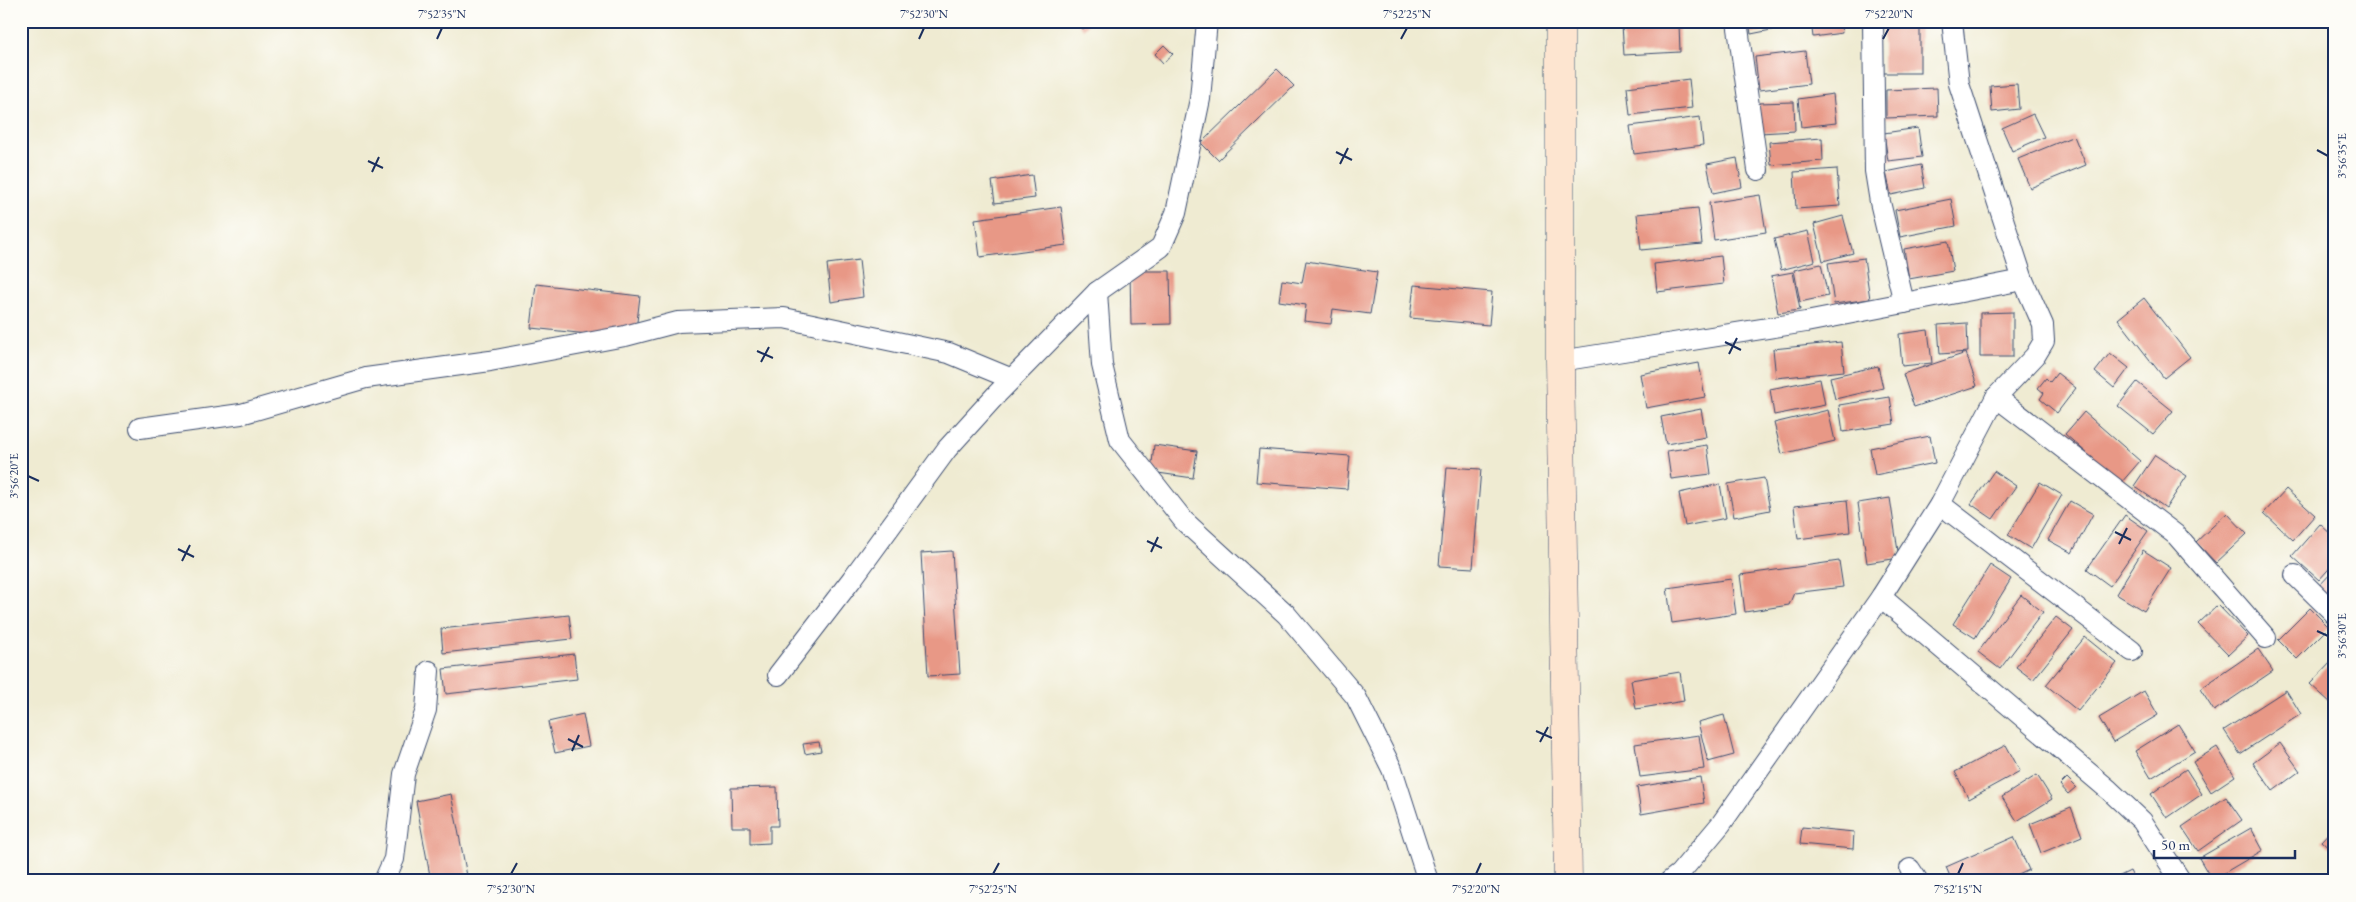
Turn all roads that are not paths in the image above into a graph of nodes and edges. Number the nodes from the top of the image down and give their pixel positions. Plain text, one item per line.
1 (1207, 21) edge
2 (1560, 21) edge
3 (1738, 21) edge
4 (1873, 21) edge
5 (1952, 21) edge
6 (1758, 170) dead end
7 (2023, 280) junction
8 (1097, 292) junction
9 (1904, 303) junction
10 (1560, 361) junction
11 (1012, 379) junction
12 (1996, 397) junction
13 (140, 428) dead end
14 (1940, 504) junction
15 (2295, 575) dead end
16 (1881, 597) junction
17 (2335, 614) edge
18 (2266, 638) dead end
19 (2132, 651) dead end
20 (429, 671) dead end
21 (778, 675) dead end
22 (384, 881) edge
23 (1428, 881) edge
24 (1568, 881) edge
25 (1670, 881) edge
26 (2181, 881) edge

1 - 8 street
2 - 10 main road
3 - 6 street
4 - 9 street
5 - 7 street
7 - 9 street
7 - 12 street
8 - 11 street
8 - 23 street
9 - 10 street
10 - 24 main road
11 - 13 street
11 - 21 street
12 - 14 street
12 - 18 street
14 - 16 street
14 - 19 street
15 - 17 street
16 - 25 street
16 - 26 street
20 - 22 street

